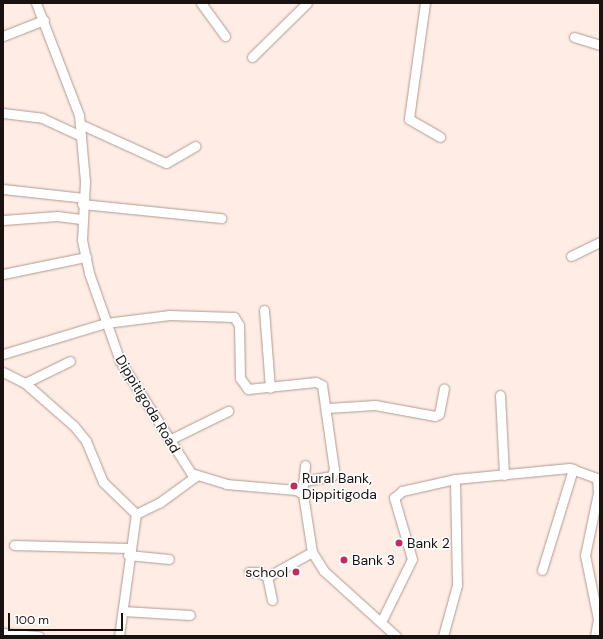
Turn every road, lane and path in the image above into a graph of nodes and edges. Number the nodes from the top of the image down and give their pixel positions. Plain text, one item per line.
1 (36, 3) edge
2 (201, 3) edge
3 (307, 3) edge
4 (426, 3) edge
5 (44, 20) junction
6 (3, 36) edge
7 (225, 36) dead end
8 (574, 37) dead end
9 (600, 45) edge
10 (252, 57) dead end
11 (3, 113) edge
12 (80, 124) junction
13 (81, 136) junction
14 (440, 137) dead end
15 (196, 146) dead end
16 (3, 189) edge
17 (83, 201) junction
18 (221, 218) dead end
19 (81, 219) junction
20 (3, 220) edge
21 (600, 242) edge
22 (571, 256) dead end
23 (86, 257) junction
24 (3, 274) edge
25 (264, 310) dead end
26 (106, 323) junction
27 (3, 354) edge
28 (70, 361) dead end
29 (3, 372) edge
30 (25, 383) junction
31 (270, 388) junction
32 (444, 388) dead end
33 (500, 395) dead end
34 (328, 408) junction
35 (228, 410) dead end
36 (169, 440) junction
37 (305, 465) dead end
38 (573, 469) junction
39 (504, 475) junction
40 (196, 476) junction
41 (599, 478) edge
42 (455, 479) junction
43 (303, 481) junction
44 (303, 494) junction
45 (136, 514) junction
46 (590, 524) junction
47 (600, 526) edge
48 (14, 545) dead end
49 (128, 551) junction
50 (312, 552) junction
51 (169, 559) dead end
52 (542, 570) dead end
53 (249, 572) dead end
54 (267, 577) junction
55 (272, 600) dead end
56 (123, 611) junction
57 (190, 615) dead end
58 (381, 622) junction
59 (3, 633) edge
60 (391, 634) edge
61 (38, 636) edge
62 (119, 636) edge
63 (443, 636) edge
64 (595, 636) edge

1 - 5 street, Dippitigoda Road
2 - 7 street
3 - 10 street
4 - 14 street
5 - 6 street
5 - 12 street, Dippitigoda Road
8 - 9 street
11 - 13 street
12 - 13 street, Dippitigoda Road
12 - 15 street
13 - 17 street, Dippitigoda Road
16 - 17 street
17 - 18 street
17 - 19 street, Dippitigoda Road
19 - 20 street
19 - 23 street, Dippitigoda Road
21 - 22 street
23 - 24 street
23 - 26 street, Dippitigoda Road
25 - 31 street
26 - 27 street
26 - 31 street
26 - 36 street, Dippitigoda Road
28 - 30 street
29 - 30 street
30 - 45 street
31 - 34 street
32 - 34 street
33 - 39 street
34 - 43 street
35 - 36 street
36 - 40 street, Dippitigoda Road
37 - 43 street
38 - 39 street
38 - 41 street
38 - 52 street
39 - 42 street
40 - 44 street
40 - 45 street
41 - 46 street
42 - 58 street
42 - 63 street
43 - 44 street
44 - 50 street
45 - 49 street
46 - 47 street
46 - 64 street
48 - 49 street
49 - 51 street
49 - 56 street
50 - 54 street
50 - 58 street
53 - 54 street
54 - 55 street
56 - 57 street
56 - 62 street
58 - 60 street
59 - 61 street

